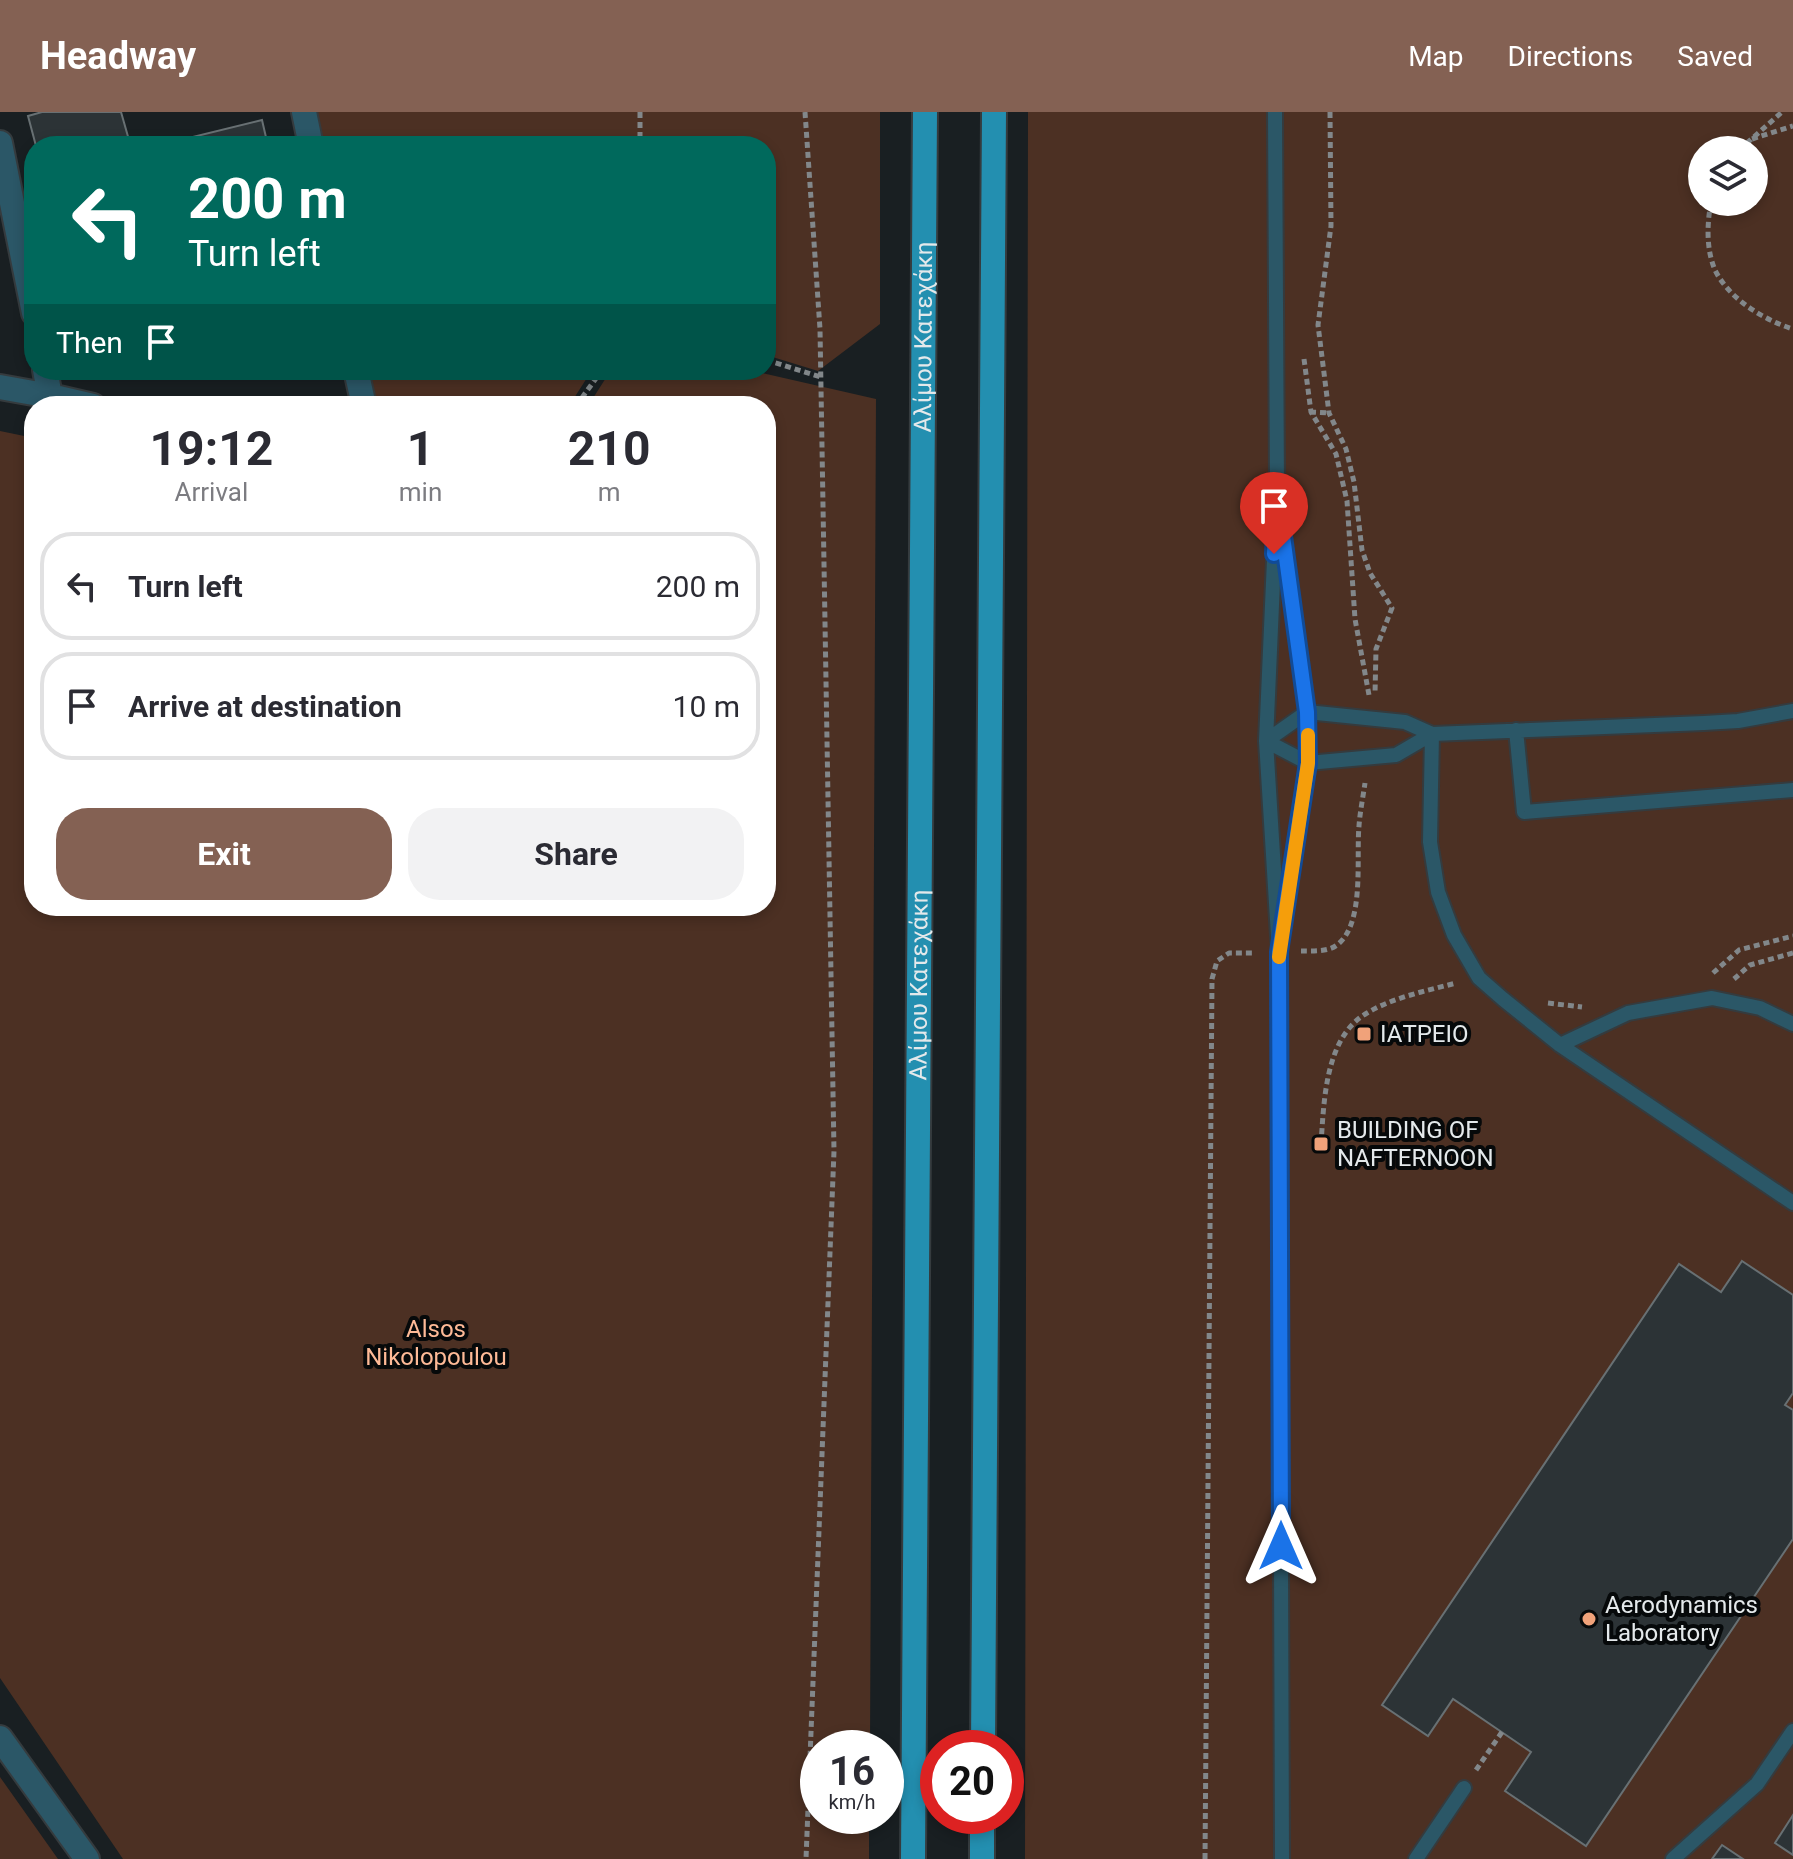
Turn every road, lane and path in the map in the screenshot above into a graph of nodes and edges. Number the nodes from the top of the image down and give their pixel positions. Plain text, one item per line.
1 (304, 112) edge
2 (640, 112) edge
3 (805, 112) edge
4 (925, 112) edge
5 (994, 112) edge
6 (1275, 112) edge
7 (1330, 112) edge
8 (1782, 112) edge
9 (1793, 126) edge
10 (309, 136) edge
11 (640, 136) edge
12 (1755, 136) edge
13 (1761, 136) edge
14 (0, 143) edge
15 (1708, 216) edge
16 (24, 263) edge
17 (1793, 329) edge
18 (1302, 348) dead end
19 (776, 363) edge
20 (821, 377) junction
21 (47, 380) edge
22 (0, 387) edge
23 (50, 396) joint
24 (1277, 492) junction
25 (1793, 711) edge
26 (1307, 712) junction
27 (1374, 719) junction
28 (1516, 730) junction
29 (1432, 734) junction
30 (1266, 741) junction
31 (1368, 757) junction
32 (1308, 763) junction
33 (1793, 790) edge
34 (1793, 936) edge
35 (1279, 952) junction
36 (1793, 953) edge
37 (1710, 976) dead end
38 (1479, 978) junction
39 (1712, 998) junction
40 (1541, 1003) dead end
41 (1583, 1008) dead end
42 (1793, 1024) edge
43 (1560, 1045) junction
44 (1321, 1144) dead end
45 (1793, 1203) edge
46 (983, 1730) edge
47 (1793, 1731) edge
48 (1502, 1732) dead end
49 (0, 1738) edge
50 (1464, 1788) joint
51 (982, 1834) edge
52 (87, 1859) edge
53 (806, 1859) edge
54 (913, 1859) edge
55 (982, 1859) edge
56 (1205, 1859) edge
57 (1282, 1859) edge
58 (1416, 1859) edge
59 (1673, 1859) edge

1 - 10 street
2 - 11 path
3 - 20 path
4 - 54 main road, Αλίμου Κατεχάκη
5 - 46 main road
6 - 24 lane
7 - 27 path
8 - 12 path
9 - 13 path
14 - 16 street
15 - 17 path
18 - 27 path
19 - 20 path
20 - 53 path
21 - 23 street
22 - 23 street
24 - 26 lane
24 - 30 lane
25 - 28 lane
26 - 27 lane
26 - 30 lane
26 - 32 lane
27 - 29 lane
28 - 29 lane
28 - 33 lane
29 - 31 lane
29 - 38 lane
30 - 32 lane
30 - 35 lane
31 - 32 lane
31 - 35 path
32 - 35 lane
34 - 37 path
35 - 56 path
35 - 57 lane
36 - 39 path
38 - 43 lane
38 - 44 path
39 - 42 lane
39 - 43 lane
40 - 41 path
43 - 45 lane
47 - 59 lane
48 - 50 path
49 - 52 street
50 - 58 lane
51 - 55 main road

